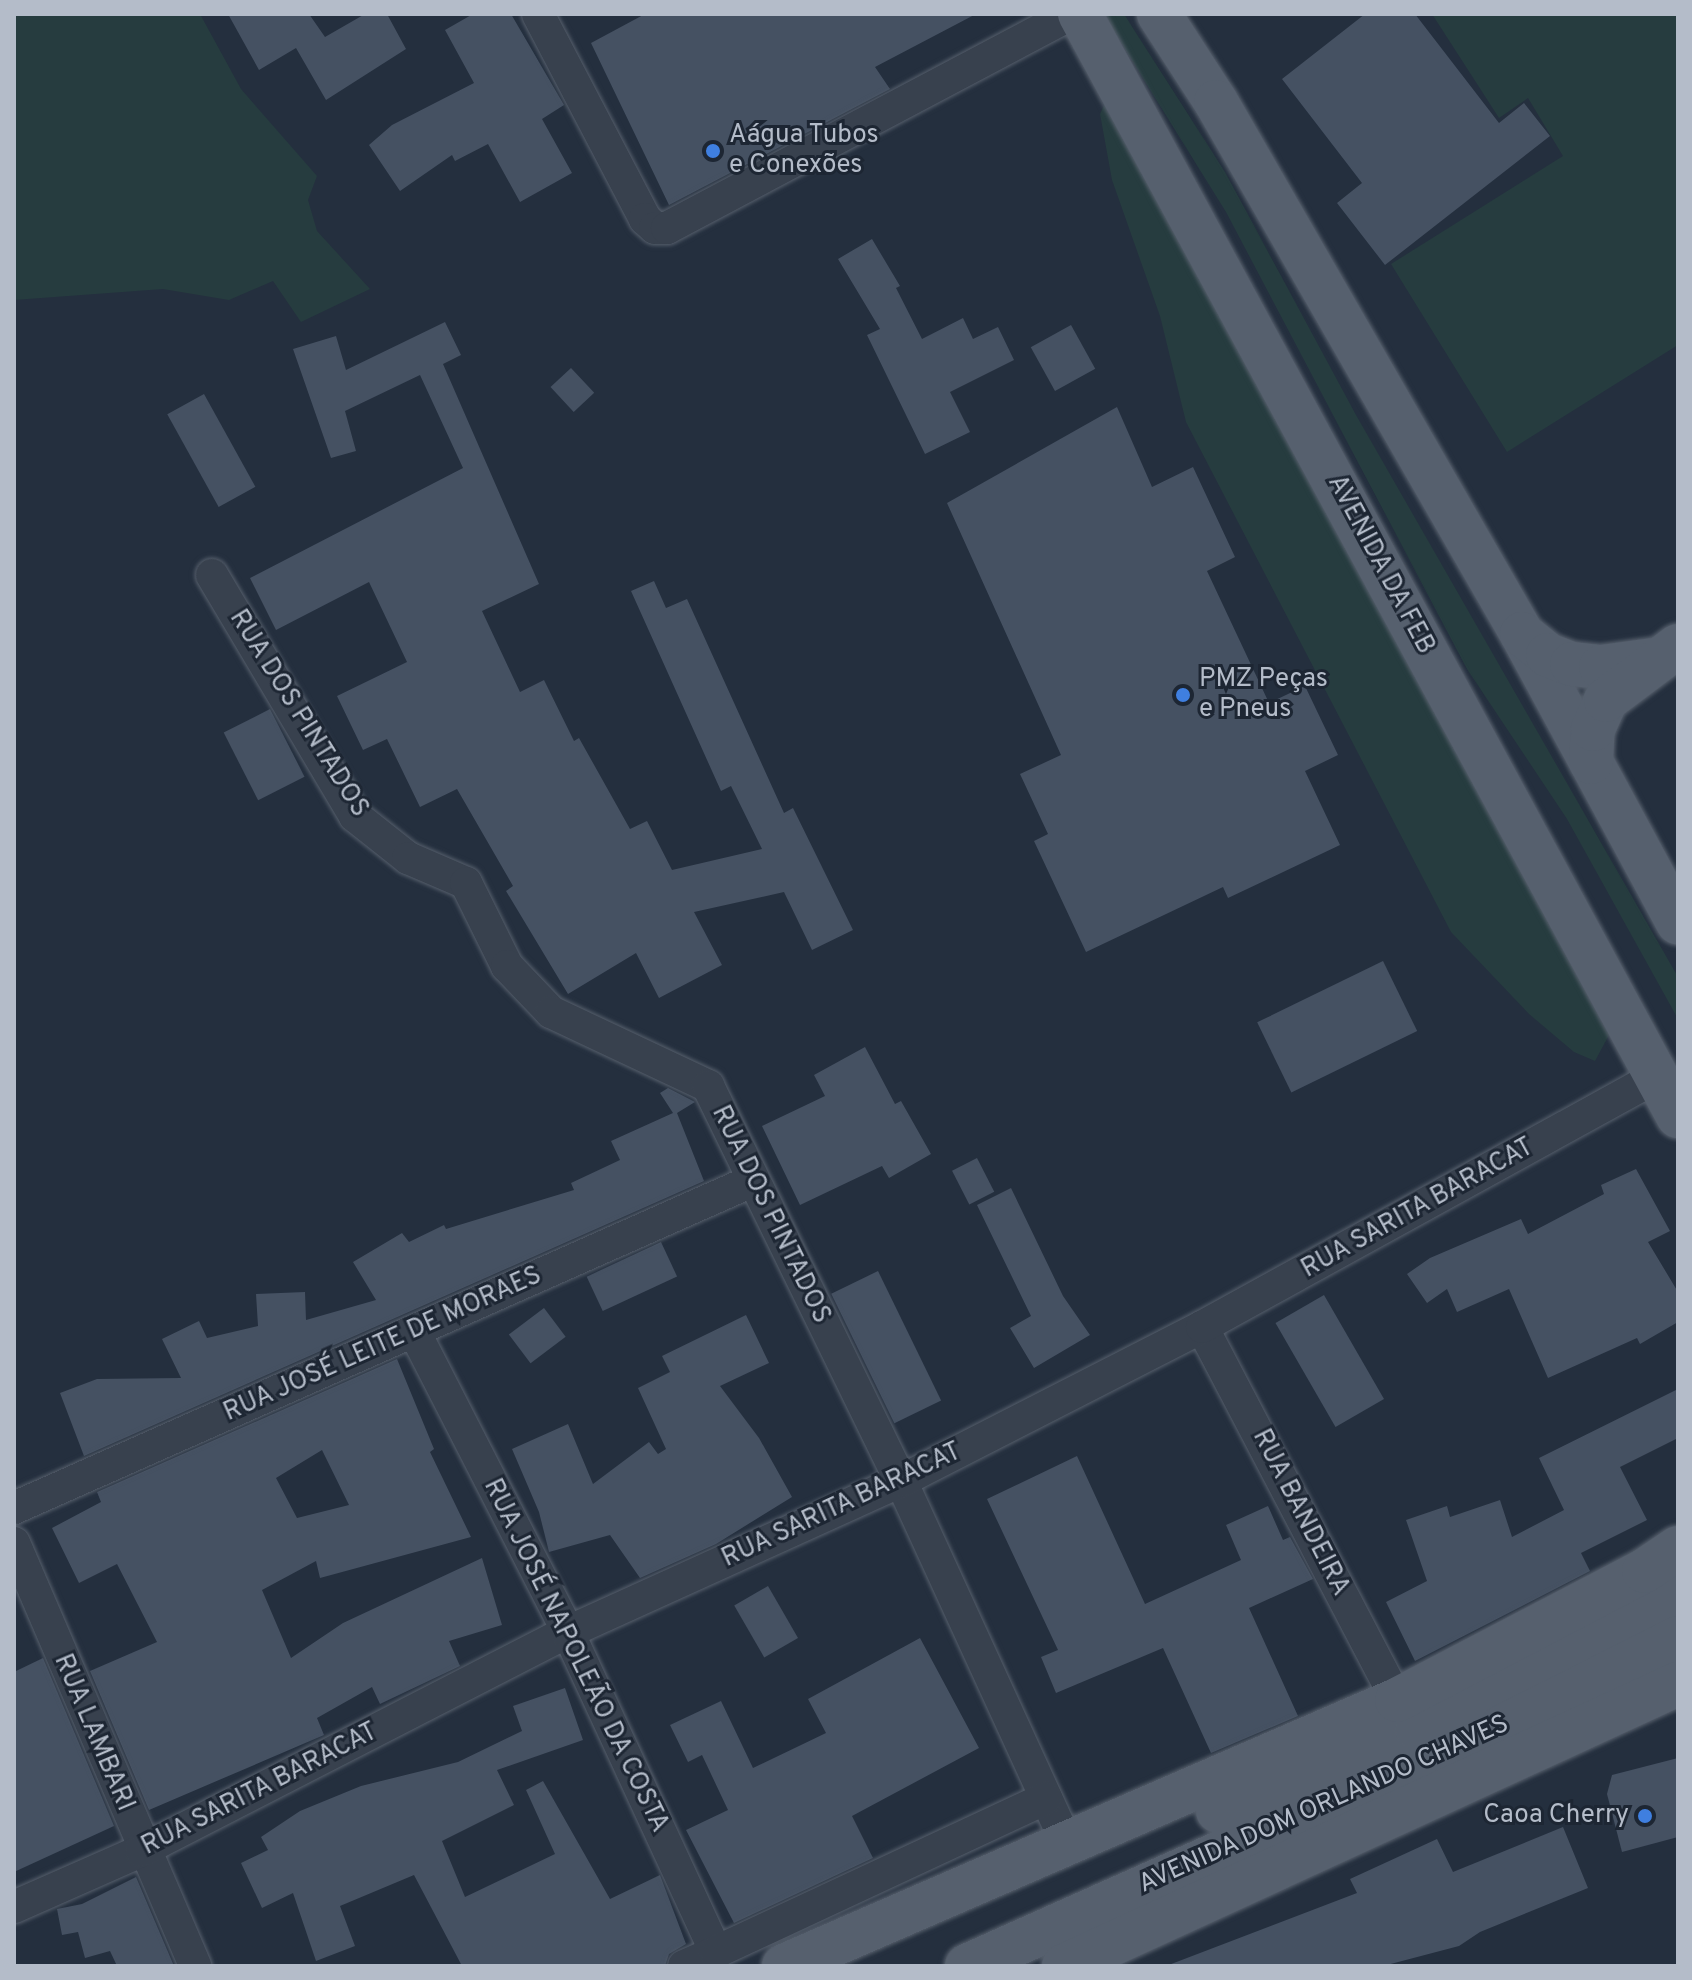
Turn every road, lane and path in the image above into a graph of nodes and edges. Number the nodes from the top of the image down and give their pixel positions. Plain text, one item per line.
1 (538, 14) edge
2 (1072, 14) edge
3 (1080, 14) edge
4 (1159, 14) edge
5 (212, 575) dead end
6 (1522, 634) junction
7 (1666, 653) edge
8 (1591, 762) junction
9 (1678, 923) edge
10 (1656, 1077) junction
11 (1678, 1116) edge
12 (752, 1181) junction
13 (1202, 1327) junction
14 (414, 1331) junction
15 (901, 1481) junction
16 (14, 1508) edge
17 (14, 1543) edge
18 (1678, 1548) edge
19 (1678, 1593) edge
20 (568, 1632) junction
21 (1678, 1638) edge
22 (1678, 1684) edge
23 (1397, 1700) junction
24 (1495, 1710) junction
25 (1046, 1798) junction
26 (1066, 1841) junction
27 (141, 1851) junction
28 (14, 1907) edge
29 (716, 1952) junction
30 (195, 1966) edge
31 (684, 1966) edge
32 (784, 1966) edge
33 (853, 1966) edge
34 (967, 1966) edge
35 (1064, 1966) edge

1 - 2 street
3 - 10 main road, AVENIDA DA FEB
4 - 6 main road
5 - 12 street, RUA DOS PINTADOS
6 - 7 main road
6 - 8 main road
7 - 8 main road
8 - 9 main road
10 - 11 main road, AVENIDA DA FEB
10 - 13 street, RUA SARITA BARACAT
12 - 14 street, RUA JOSÉ LEITE DE MORAES
12 - 15 street, RUA DOS PINTADOS
13 - 15 street, RUA SARITA BARACAT
13 - 23 street, RUA BANDEIRA
14 - 16 street, RUA JOSÉ LEITE DE MORAES
14 - 20 street, RUA JOSÉ NAPOLEÃO DA COSTA
15 - 20 street, RUA SARITA BARACAT
15 - 25 street, RUA DOS PINTADOS
17 - 27 street, RUA LAMBARI
18 - 23 main road
19 - 24 main road
20 - 27 street, RUA SARITA BARACAT
20 - 29 street, RUA JOSÉ NAPOLEÃO DA COSTA
21 - 24 main road, AVENIDA DOM ORLANDO CHAVES
22 - 35 main road
23 - 26 main road
24 - 33 main road, AVENIDA DOM ORLANDO CHAVES
24 - 34 main road, AVENIDA DOM ORLANDO CHAVES
25 - 26 street, RUA DOS PINTADOS
25 - 29 street
26 - 32 main road
27 - 28 street, RUA SARITA BARACAT
27 - 30 street, RUA LAMBARI
29 - 31 street

